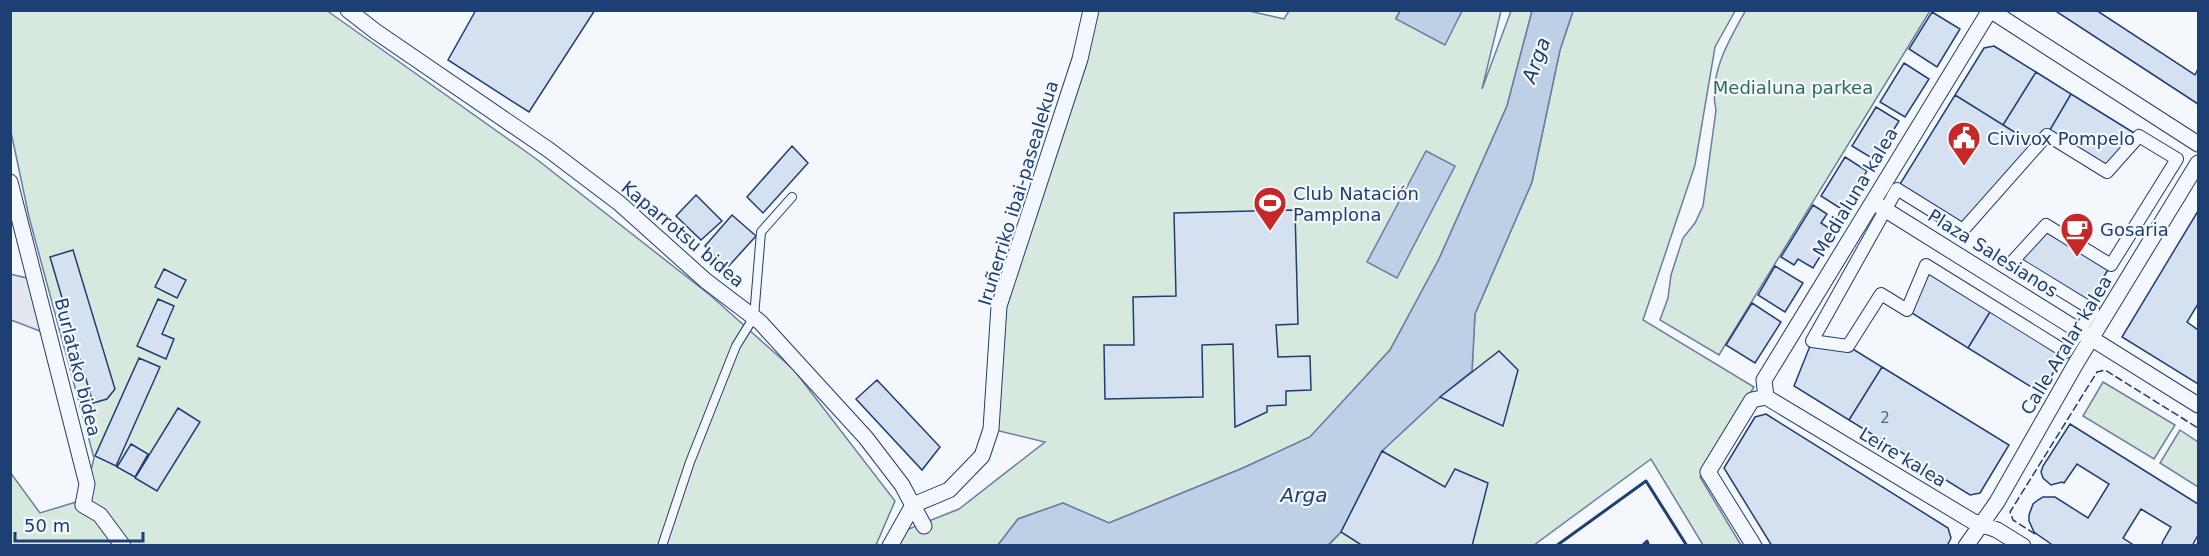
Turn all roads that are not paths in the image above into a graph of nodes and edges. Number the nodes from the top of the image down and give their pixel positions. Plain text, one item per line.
1 (348, 10) edge
2 (1091, 10) edge
3 (1990, 10) edge
4 (2199, 144) edge
5 (2199, 163) edge
6 (10, 182) edge
7 (792, 197) dead end
8 (1879, 206) junction
9 (754, 317) junction
10 (2085, 334) junction
11 (1766, 397) junction
12 (2199, 405) edge
13 (913, 505) junction
14 (1981, 524) junction
15 (924, 526) dead end
16 (123, 546) edge
17 (662, 546) edge
18 (890, 546) edge
19 (1754, 546) edge
20 (1966, 546) edge
21 (2023, 546) edge

1 - 9 street, Kaparrotsu bidea
2 - 13 street, Iruñerriko ibai-pasealekua
3 - 4 street
3 - 8 street, Medialuna kalea
5 - 10 street, Calle Aralar kalea
6 - 16 street, Burlatako bidea
7 - 9 lane
8 - 10 street, Plaza Salesianos
8 - 10 street, Plaza Salesianos
8 - 10 street, Plaza Salesianos
8 - 11 street, Medialuna kalea
9 - 13 street, Kaparrotsu bidea
9 - 17 lane
10 - 12 street
10 - 14 street, Calle Aralar kalea
11 - 14 street, Leire kalea
11 - 19 street
13 - 15 street
13 - 18 street
14 - 20 street, Calle Aralar kalea
14 - 21 street, Leire kalea

